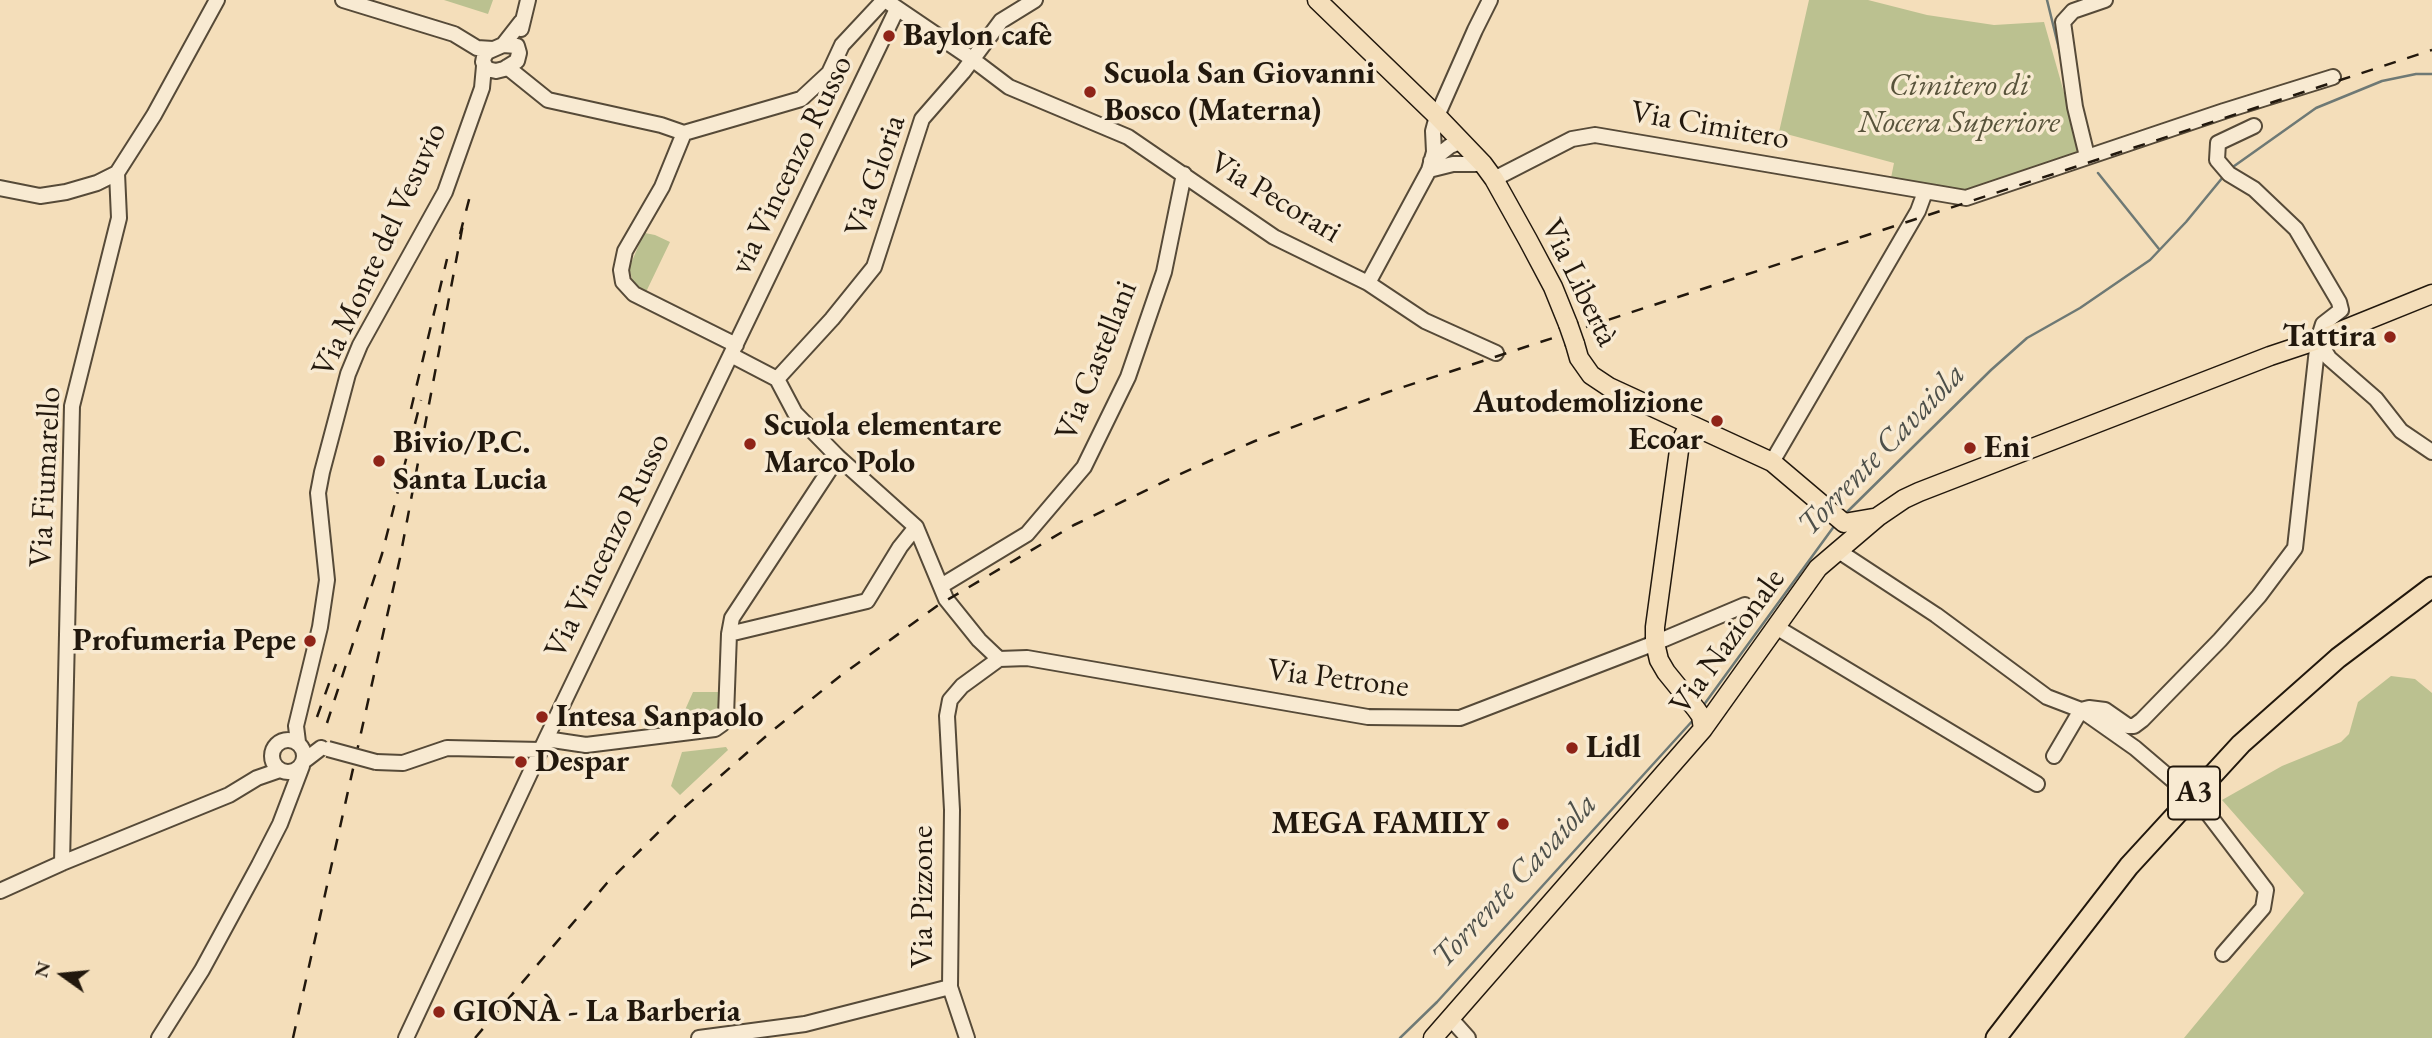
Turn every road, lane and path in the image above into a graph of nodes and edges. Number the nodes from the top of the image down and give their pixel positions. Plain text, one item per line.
1 (217, 0) edge
2 (343, 0) edge
3 (528, 0) edge
4 (884, 0) edge
5 (1035, 0) edge
6 (1317, 0) edge
7 (1490, 0) edge
8 (2105, 0) edge
9 (897, 9) junction
10 (521, 22) junction
11 (498, 47) junction
12 (477, 48) junction
13 (519, 50) junction
14 (972, 59) junction
15 (493, 67) junction
16 (2333, 77) dead end
17 (1437, 116) junction
18 (2254, 126) dead end
19 (684, 133) junction
20 (1462, 141) junction
21 (2087, 156) junction
22 (1483, 164) junction
23 (1434, 166) junction
24 (117, 173) junction
25 (1184, 174) junction
26 (1494, 179) junction
27 (0, 188) edge
28 (1925, 192) junction
29 (1368, 284) junction
30 (2432, 294) edge
31 (2318, 340) junction
32 (734, 350) junction
33 (1496, 353) dead end
34 (777, 379) junction
35 (1655, 408) junction
36 (1698, 428) junction
37 (2432, 452) edge
38 (838, 457) junction
39 (1772, 462) junction
40 (1678, 466) junction
41 (1879, 516) junction
42 (1838, 517) junction
43 (916, 527) junction
44 (1837, 550) junction
45 (941, 586) junction
46 (2432, 587) edge
47 (2432, 602) edge
48 (1745, 605) dead end
49 (1776, 627) junction
50 (729, 634) junction
51 (1656, 648) junction
52 (999, 659) junction
53 (1683, 692) junction
54 (1724, 701) junction
55 (2081, 710) junction
56 (296, 726) junction
57 (1703, 729) junction
58 (282, 741) junction
59 (300, 744) junction
60 (544, 745) junction
61 (324, 748) junction
62 (272, 753) junction
63 (2053, 755) dead end
64 (303, 764) junction
65 (282, 771) junction
66 (257, 778) junction
67 (2037, 784) dead end
68 (2183, 789) dead end
69 (287, 803) junction
70 (2206, 811) dead end
71 (62, 863) junction
72 (0, 891) edge
73 (2223, 954) dead end
74 (950, 987) junction
75 (1451, 1018) junction
76 (159, 1038) edge
77 (406, 1038) edge
78 (699, 1038) edge
79 (967, 1038) edge
80 (1433, 1038) edge
81 (1468, 1038) edge
82 (1996, 1038) edge
83 (2011, 1038) edge

1 - 24 street
2 - 12 street
3 - 10 street
4 - 9 street, Via Pecorari
4 - 19 street
5 - 14 street, Via Gloria
6 - 17 main road, Via Libertà
7 - 17 street
8 - 21 street
9 - 14 street, Via Pecorari
9 - 32 street, via Vincenzo Russo
10 - 11 street
10 - 13 street
11 - 12 street
11 - 13 street
11 - 15 street
12 - 15 street
13 - 15 street
14 - 25 street, Via Pecorari
14 - 34 street, Via Gloria
15 - 19 street
15 - 56 street, Via Monte del Vesuvio
16 - 21 street, Via Cimitero
17 - 20 main road, Via Libertà
17 - 23 street
18 - 31 street
19 - 32 street
20 - 22 main road, Via Libertà
20 - 23 street
21 - 28 street, Via Cimitero
22 - 23 street
22 - 26 main road, Via Libertà
23 - 29 street
24 - 27 street
24 - 71 street, Via Fiumarello
25 - 29 street, Via Pecorari
25 - 45 street, Via Castellani
26 - 28 street, Via Cimitero
26 - 35 main road, Via Libertà, bridge
28 - 39 street
29 - 33 street, Via Pecorari
30 - 31 main road, Via Nazionale
31 - 37 street
31 - 41 main road, Via Nazionale
31 - 55 street
32 - 34 street
32 - 60 street, Via Vincenzo Russo
34 - 38 street
35 - 36 main road, Via Libertà
35 - 40 main road
36 - 39 main road, Via Libertà
36 - 40 main road
38 - 43 street
38 - 50 street
39 - 42 main road, Via Libertà
40 - 51 main road
41 - 42 main road
41 - 44 main road, Via Nazionale
42 - 44 main road
43 - 45 street
43 - 50 street
44 - 49 main road, Via Nazionale
44 - 55 street
45 - 52 street
46 - 82 highway, A3
47 - 83 highway, A3
48 - 51 street, Via Petrone
49 - 54 main road, Via Nazionale
49 - 67 street
50 - 60 street
51 - 52 street, Via Petrone
51 - 53 main road
52 - 74 street, Via Pizzone
53 - 54 main road
53 - 57 main road
54 - 57 main road, Via Nazionale
55 - 63 street
55 - 68 street
56 - 58 street, Via Monte del Vesuvio
56 - 59 street, Via Monte del Vesuvio
57 - 75 main road, Via Nazionale
58 - 59 street
58 - 62 street, Via Monte del Vesuvio
59 - 61 street
59 - 64 street, Via Monte del Vesuvio
60 - 61 street, bridge
60 - 77 street, Via Vincenzo Russo
61 - 64 street
62 - 65 street
62 - 66 street, Via Monte del Vesuvio
64 - 65 street
64 - 69 street
65 - 66 street
65 - 69 street
66 - 71 street
69 - 76 street
70 - 73 street
71 - 72 street
74 - 78 street, Via Pizzone
74 - 79 street
75 - 80 main road, Via Nazionale
75 - 81 street

